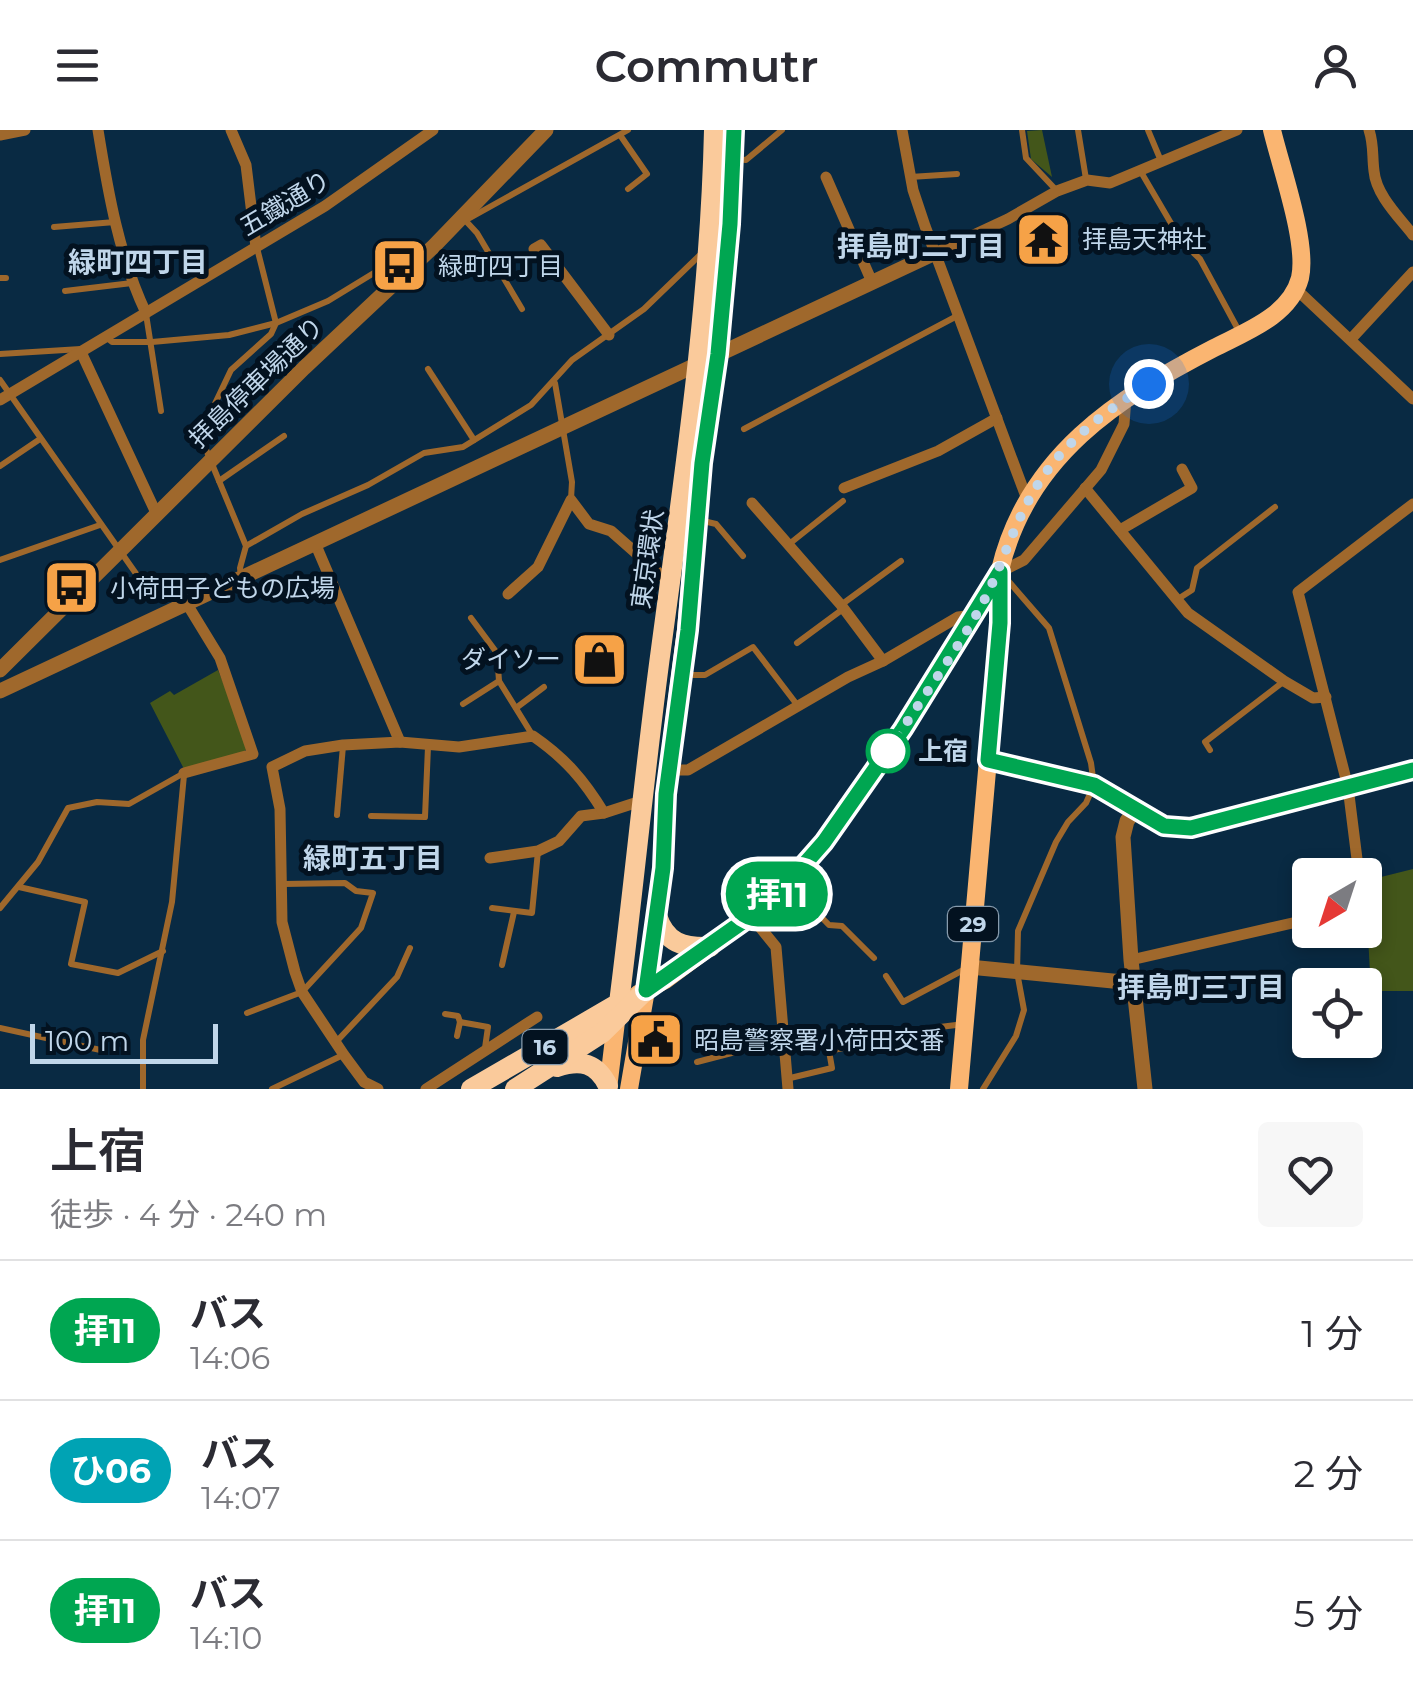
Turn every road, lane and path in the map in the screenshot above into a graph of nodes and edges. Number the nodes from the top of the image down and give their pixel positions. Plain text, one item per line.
1 (25, 130) edge
2 (98, 130) edge
3 (232, 130) edge
4 (433, 130) edge
5 (546, 130) edge
6 (628, 130) edge
7 (714, 130) edge
8 (734, 130) edge
9 (782, 130) edge
10 (902, 130) edge
11 (1022, 130) edge
12 (1078, 130) edge
13 (1148, 130) edge
14 (1237, 130) edge
15 (1272, 130) edge
16 (1369, 130) edge
17 (0, 135) edge
18 (620, 135) junction
19 (732, 160) junction
20 (1162, 163) junction
21 (1141, 172) junction
22 (957, 174) dead end
23 (826, 177) dead end
24 (910, 177) junction
25 (1087, 180) junction
26 (628, 189) dead end
27 (1056, 190) junction
28 (464, 219) junction
29 (116, 222) junction
30 (54, 228) dead end
31 (1413, 235) edge
32 (434, 246) junction
33 (709, 246) junction
34 (256, 248) junction
35 (534, 249) dead end
36 (935, 253) junction
37 (1413, 272) edge
38 (872, 282) junction
39 (132, 283) junction
40 (1296, 289) junction
41 (66, 291) dead end
42 (522, 309) dead end
43 (146, 314) junction
44 (958, 316) junction
45 (276, 323) junction
46 (1241, 334) junction
47 (609, 335) junction
48 (106, 337) junction
49 (1351, 339) junction
50 (152, 342) junction
51 (84, 350) junction
52 (0, 354) edge
53 (708, 359) junction
54 (428, 369) dead end
55 (0, 380) edge
56 (555, 382) junction
57 (5, 397) edge
58 (1126, 398) junction
59 (1413, 399) edge
60 (161, 412) dead end
61 (996, 418) junction
62 (565, 425) junction
63 (744, 429) dead end
64 (284, 436) dead end
65 (40, 439) junction
66 (474, 440) junction
67 (210, 461) junction
68 (0, 466) edge
69 (1182, 470) dead end
70 (220, 481) junction
71 (1086, 488) junction
72 (844, 495) joint
73 (571, 500) junction
74 (1028, 502) junction
75 (752, 503) dead end
76 (1413, 504) edge
77 (1275, 508) dead end
78 (157, 515) junction
79 (697, 520) junction
80 (100, 526) junction
81 (1120, 530) junction
82 (315, 543) junction
83 (787, 545) junction
84 (246, 546) junction
85 (119, 554) junction
86 (743, 556) dead end
87 (0, 560) edge
88 (901, 561) dead end
89 (1000, 572) junction
90 (241, 578) junction
91 (670, 582) junction
92 (508, 594) dead end
93 (1177, 600) junction
94 (188, 604) junction
95 (842, 607) junction
96 (976, 614) junction
97 (471, 618) dead end
98 (797, 642) dead end
99 (882, 661) junction
100 (0, 670) edge
101 (682, 674) junction
102 (499, 680) junction
103 (1284, 682) junction
104 (544, 687) dead end
105 (0, 691) edge
106 (1326, 697) junction
107 (462, 704) dead end
108 (798, 706) junction
109 (516, 708) junction
110 (533, 736) junction
111 (400, 742) junction
112 (344, 744) junction
113 (428, 746) junction
114 (1210, 750) dead end
115 (253, 754) junction
116 (988, 760) junction
117 (272, 767) junction
118 (670, 770) junction
119 (1413, 770) edge
120 (184, 773) junction
121 (1094, 785) junction
122 (1348, 788) junction
123 (641, 800) junction
124 (1134, 810) junction
125 (604, 813) junction
126 (337, 815) dead end
127 (371, 816) dead end
128 (538, 851) junction
129 (490, 858) dead end
130 (1358, 858) edge
131 (788, 883) junction
132 (283, 884) junction
133 (19, 887) junction
134 (0, 908) edge
135 (492, 908) dead end
136 (514, 912) junction
137 (657, 914) junction
138 (751, 916) junction
139 (1292, 922) edge
140 (410, 948) dead end
141 (710, 948) junction
142 (164, 950) junction
143 (874, 958) dead end
144 (1131, 960) junction
145 (502, 966) dead end
146 (968, 967) junction
147 (1017, 972) junction
148 (886, 976) dead end
149 (1134, 984) junction
150 (646, 990) junction
151 (302, 992) junction
152 (618, 1012) junction
153 (247, 1013) dead end
154 (445, 1014) dead end
155 (537, 1017) dead end
156 (460, 1022) junction
157 (965, 1024) junction
158 (0, 1028) edge
159 (457, 1036) dead end
160 (782, 1040) junction
161 (336, 1042) junction
162 (484, 1050) junction
163 (105, 1051) dead end
164 (344, 1055) junction
165 (697, 1062) dead end
166 (529, 1083) edge
167 (787, 1084) edge
168 (615, 1088) edge
169 (143, 1089) edge
170 (272, 1089) edge
171 (378, 1089) edge
172 (426, 1089) edge
173 (470, 1089) edge
174 (959, 1089) edge
175 (983, 1089) edge
176 (1145, 1089) edge

1 - 17 street
2 - 29 street
3 - 34 street
4 - 34 street, 五鐵通り
5 - 28 street, 拝島停車場通り
6 - 18 lane
7 - 33 highway, 東京環状
8 - 19 highway, 東京環状
9 - 19 lane
10 - 24 street
11 - 27 lane
12 - 25 lane
13 - 20 lane
14 - 20 street
15 - 40 main road
16 - 31 street
18 - 26 lane
18 - 28 lane
19 - 53 highway, 東京環状
20 - 21 street
21 - 25 street
21 - 46 lane
22 - 24 lane
23 - 38 street
24 - 36 street
25 - 27 street
27 - 36 street
28 - 32 street, 拝島停車場通り
28 - 42 lane
29 - 30 lane
29 - 39 street
32 - 45 lane
32 - 67 street, 拝島停車場通り
33 - 47 lane
33 - 53 highway, 東京環状
34 - 43 street, 五鐵通り
34 - 45 lane
35 - 47 street
36 - 38 street
36 - 44 street
37 - 49 street
38 - 53 street
39 - 41 lane
39 - 43 street
40 - 46 main road, 29
40 - 49 street
43 - 48 street, 五鐵通り
43 - 50 lane
44 - 61 street
44 - 63 lane
45 - 50 lane
45 - 67 lane
46 - 58 main road, 29
47 - 56 lane
48 - 50 lane
48 - 51 street, 五鐵通り
49 - 59 street
50 - 60 lane
51 - 52 lane
51 - 57 street, 五鐵通り
51 - 78 street
53 - 62 street
53 - 79 highway, 東京環状
53 - 91 highway, 東京環状
54 - 66 lane
55 - 57 lane
56 - 62 lane
56 - 66 lane
57 - 65 lane
58 - 71 street
58 - 74 main road, 29
61 - 72 street
61 - 74 street
62 - 73 lane
62 - 82 street
64 - 70 lane
65 - 68 lane
65 - 80 lane
66 - 84 lane
67 - 70 lane
67 - 78 street, 拝島停車場通り
69 - 81 street
70 - 84 lane
71 - 81 street
71 - 89 street
72 - 83 lane
73 - 91 street
73 - 92 street
74 - 89 main road, 29
75 - 83 street
76 - 106 street
77 - 93 lane
78 - 85 street, 拝島停車場通り
79 - 86 lane
79 - 101 highway, 東京環状
80 - 85 lane
80 - 87 lane
81 - 93 street
82 - 90 street
82 - 111 street
83 - 95 street
84 - 90 lane
85 - 94 lane
85 - 100 street, 拝島停車場通り
88 - 95 lane
89 - 96 main road, 29
89 - 116 main road, 29
89 - 121 lane
90 - 94 street
91 - 123 highway, 東京環状
93 - 103 street
94 - 105 street
94 - 115 street
95 - 98 lane
95 - 99 street
96 - 99 street
96 - 131 main road, 29
97 - 102 lane
99 - 108 street
101 - 108 lane
101 - 118 highway, 東京環状
102 - 107 lane
102 - 109 lane
103 - 106 street
103 - 114 lane
104 - 109 lane
106 - 122 street
108 - 118 street
109 - 110 lane
110 - 113 street
110 - 125 street
111 - 112 street
111 - 113 street
112 - 117 street
112 - 126 lane
113 - 127 lane
115 - 117 lane
115 - 120 street
116 - 121 street
116 - 146 main road, 29
117 - 132 street
118 - 137 highway, 東京環状
119 - 122 street
120 - 133 lane
120 - 142 lane
121 - 124 street
121 - 147 lane
122 - 124 street
122 - 130 street
123 - 125 street
123 - 152 highway, 東京環状
124 - 144 street
125 - 128 street
128 - 129 street
128 - 136 lane
131 - 138 main road, 29
131 - 143 lane
132 - 151 street
132 - 151 lane
133 - 134 lane
133 - 142 lane
135 - 136 lane
136 - 145 lane
137 - 141 highway
137 - 150 highway, 東京環状
138 - 141 main road, 29
138 - 160 street
139 - 144 street
140 - 161 lane
141 - 150 main road, 29
142 - 169 lane
144 - 149 street
146 - 147 street
146 - 148 lane
146 - 157 main road, 29
147 - 149 street
147 - 175 lane
149 - 176 street
150 - 152 highway, 16
150 - 168 main road
151 - 153 lane
151 - 161 street
152 - 166 highway, 16
152 - 168 main road
152 - 173 highway, 16
154 - 156 lane
155 - 162 street
156 - 159 lane
156 - 162 lane
157 - 167 lane
157 - 174 main road, 29
158 - 163 lane
160 - 165 lane
160 - 167 street
161 - 164 street
162 - 172 street
164 - 170 lane
164 - 171 street
166 - 168 highway

